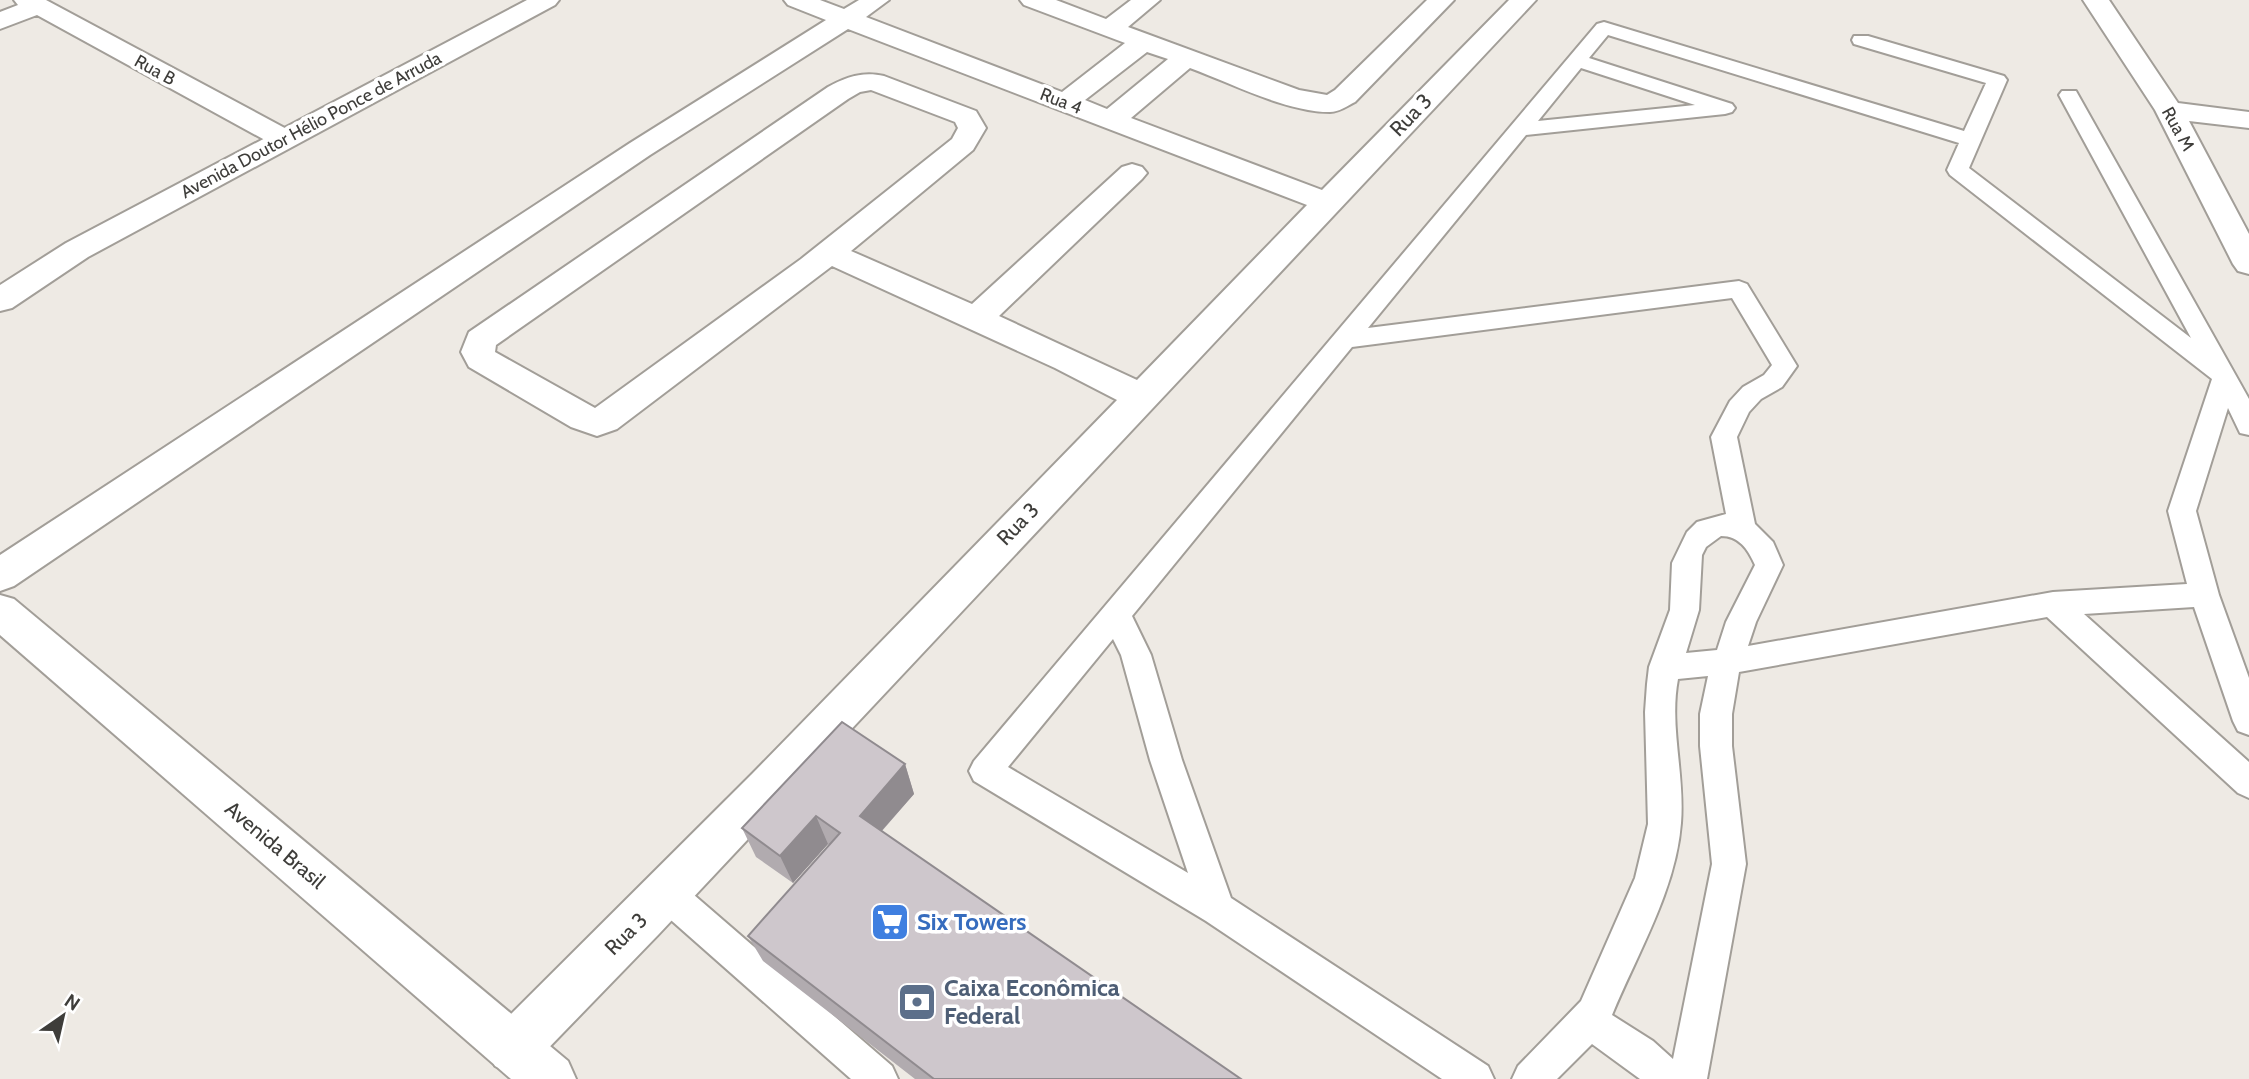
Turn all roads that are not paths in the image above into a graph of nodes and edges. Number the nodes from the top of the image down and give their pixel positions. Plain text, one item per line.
1 (546, 0) edge
2 (797, 0) edge
3 (876, 0) edge
4 (1033, 0) edge
5 (1147, 0) edge
6 (1441, 0) edge
7 (1523, 0) edge
8 (2095, 0) edge
9 (32, 3) edge
10 (846, 19) junction
11 (0, 21) edge
12 (1109, 29) junction
13 (1861, 40) dead end
14 (1143, 42) junction
15 (1186, 58) junction
16 (1577, 61) junction
17 (2069, 95) dead end
18 (1066, 102) junction
19 (2169, 110) junction
20 (1111, 120) junction
21 (2249, 120) edge
22 (1521, 129) junction
23 (284, 139) junction
24 (1972, 140) junction
25 (1132, 173) dead end
26 (1326, 202) junction
27 (77, 250) junction
28 (829, 253) junction
29 (2249, 264) edge
30 (0, 279) edge
31 (0, 300) edge
32 (975, 320) junction
33 (1342, 340) junction
34 (2225, 376) junction
35 (1140, 397) junction
36 (2249, 426) edge
37 (1742, 528) junction
38 (0, 575) edge
39 (2204, 595) junction
40 (2053, 604) junction
41 (0, 611) edge
42 (1116, 614) junction
43 (1727, 662) junction
44 (1664, 667) junction
45 (2249, 721) edge
46 (2249, 783) edge
47 (667, 894) junction
48 (1218, 909) junction
49 (1589, 1022) junction
50 (513, 1048) junction
51 (550, 1079) edge
52 (879, 1079) edge
53 (1475, 1079) edge
54 (1531, 1079) edge
55 (1665, 1079) edge
56 (1688, 1079) edge

1 - 23 street, Avenida Doutor Hélio Ponce de Arruda
2 - 10 street, Rua 4
3 - 10 street
4 - 12 street
5 - 12 street
6 - 15 street
7 - 26 street, Rua 3
8 - 19 street, Rua M
9 - 11 street
9 - 23 street, Rua B
10 - 18 street, Rua 4
10 - 38 street
12 - 14 street
13 - 24 lane
14 - 15 street
14 - 18 street
15 - 20 street
16 - 22 lane
16 - 22 lane
16 - 24 lane
17 - 34 lane
18 - 20 street, Rua 4
19 - 21 street
19 - 29 street, Rua M
20 - 26 street, Rua 4
22 - 33 lane
23 - 27 street, Avenida Doutor Hélio Ponce de Arruda
24 - 34 lane
25 - 32 street
26 - 35 street, Rua 3
27 - 30 street, Avenida Doutor Hélio Ponce de Arruda
27 - 31 street, Avenida Doutor Hélio Ponce de Arruda
28 - 28 street
28 - 32 street
32 - 35 street
33 - 37 lane
33 - 42 lane
34 - 36 lane
34 - 39 lane
35 - 47 street, Rua 3
37 - 43 lane
37 - 44 lane
39 - 40 lane
39 - 45 lane
40 - 43 lane
40 - 46 lane
41 - 50 street, Avenida Brasil
42 - 48 lane
42 - 48 lane
43 - 44 lane
43 - 56 lane
44 - 49 lane
47 - 50 street, Rua 3
47 - 52 lane
48 - 53 lane
49 - 54 lane
49 - 55 lane
50 - 51 street, Avenida Brasil

